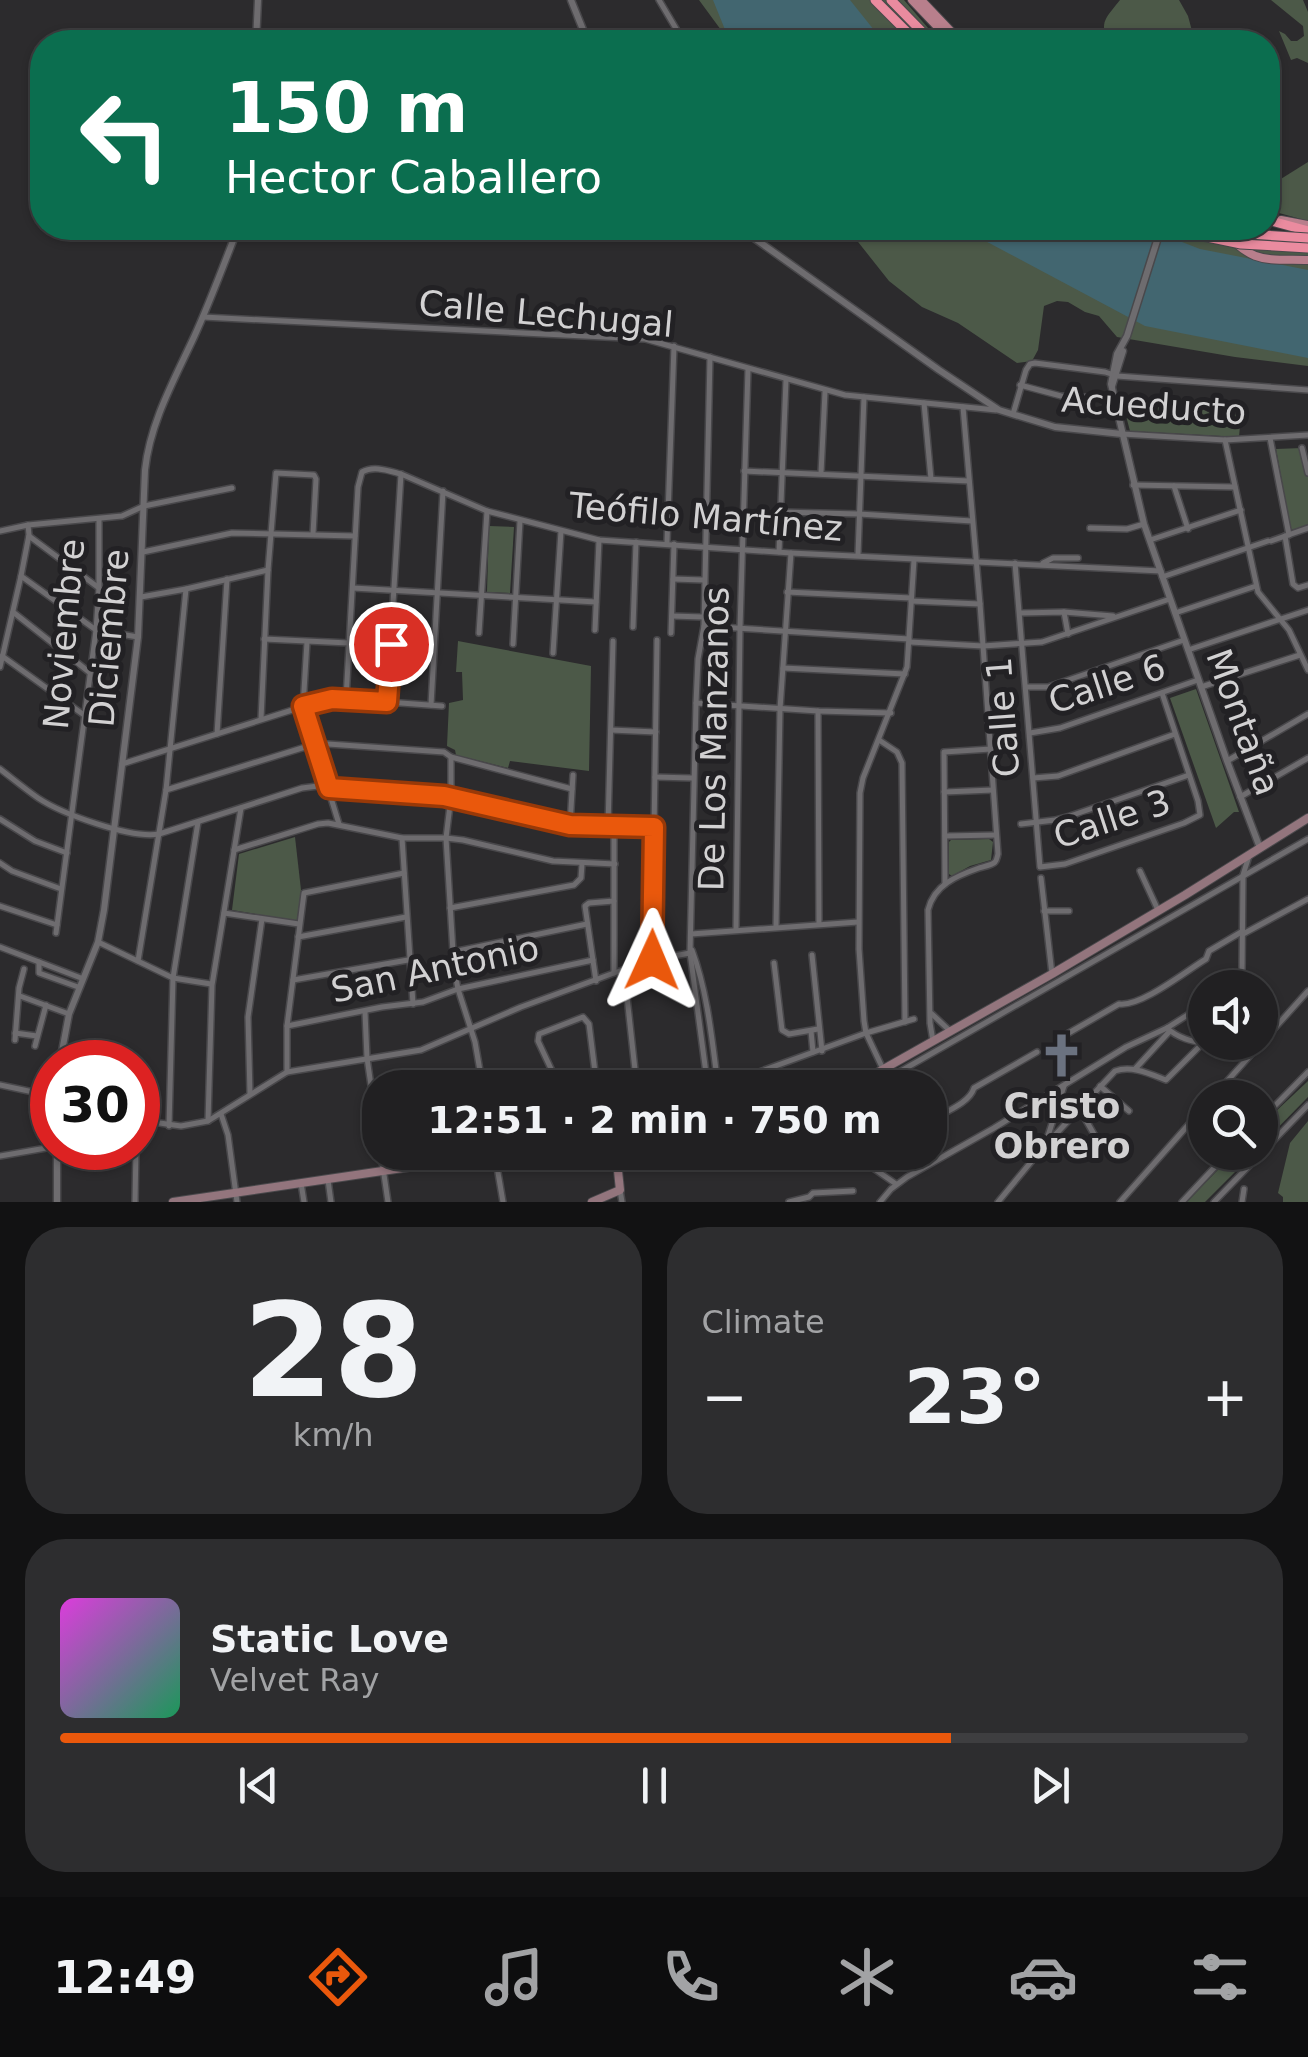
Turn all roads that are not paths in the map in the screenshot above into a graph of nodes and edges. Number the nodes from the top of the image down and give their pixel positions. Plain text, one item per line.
1 (258, 0) edge
2 (571, 0) edge
3 (659, 0) edge
4 (875, 0) edge
5 (891, 0) edge
6 (912, 0) edge
7 (921, 0) edge
8 (257, 30) edge
9 (583, 30) edge
10 (677, 30) edge
11 (904, 30) edge
12 (920, 30) edge
13 (941, 30) edge
14 (950, 30) edge
15 (1280, 220) edge
16 (1308, 228) edge
17 (1280, 236) edge
18 (1308, 238) edge
19 (233, 240) edge
20 (757, 240) edge
21 (1159, 240) edge
22 (1222, 240) edge
23 (1232, 240) edge
24 (1308, 248) edge
25 (1308, 260) edge
26 (203, 317) junction
27 (674, 346) junction
28 (710, 357) junction
29 (748, 369) junction
30 (1114, 375) junction
31 (786, 379) junction
32 (1020, 385) junction
33 (825, 390) junction
34 (1308, 390) edge
35 (864, 397) junction
36 (1114, 398) junction
37 (924, 403) junction
38 (963, 407) junction
39 (999, 410) junction
40 (1013, 414) junction
41 (1122, 434) junction
42 (1308, 434) edge
43 (1270, 438) junction
44 (1225, 440) junction
45 (1302, 448) dead end
46 (744, 471) junction
47 (782, 472) junction
48 (1308, 473) edge
49 (402, 474) junction
50 (821, 474) junction
51 (861, 476) junction
52 (931, 479) junction
53 (969, 481) junction
54 (1133, 485) junction
55 (1174, 486) junction
56 (1236, 487) junction
57 (232, 488) dead end
58 (443, 491) junction
59 (144, 506) junction
60 (1241, 510) junction
61 (487, 511) junction
62 (781, 512) junction
63 (859, 514) junction
64 (99, 519) junction
65 (972, 520) junction
66 (520, 521) junction
67 (1144, 524) junction
68 (28, 525) junction
69 (1090, 528) dead end
70 (1308, 528) edge
71 (1188, 529) junction
72 (0, 531) edge
73 (561, 531) junction
74 (270, 532) junction
75 (313, 534) junction
76 (29, 536) junction
77 (355, 536) junction
78 (1287, 536) junction
79 (599, 540) junction
80 (1150, 540) junction
81 (636, 542) junction
82 (670, 544) junction
83 (705, 547) junction
84 (1248, 548) junction
85 (742, 550) junction
86 (143, 552) junction
87 (780, 552) junction
88 (791, 553) junction
89 (858, 555) junction
90 (1078, 558) dead end
91 (914, 559) junction
92 (976, 562) junction
93 (1015, 564) junction
94 (1040, 565) junction
95 (268, 570) junction
96 (1161, 574) junction
97 (21, 576) junction
98 (227, 580) junction
99 (673, 580) junction
100 (703, 580) junction
101 (1308, 585) edge
102 (1256, 586) junction
103 (99, 588) junction
104 (352, 588) junction
105 (186, 589) junction
106 (394, 590) junction
107 (787, 592) junction
108 (436, 593) junction
109 (141, 596) junction
110 (482, 596) junction
111 (516, 598) junction
112 (1170, 599) junction
113 (556, 600) junction
114 (911, 600) junction
115 (596, 602) junction
116 (980, 604) junction
117 (1308, 610) edge
118 (13, 612) junction
119 (1064, 612) junction
120 (1021, 613) junction
121 (1175, 613) junction
122 (672, 616) junction
123 (1116, 616) junction
124 (703, 617) junction
125 (1280, 619) junction
126 (704, 626) junction
127 (633, 627) dead end
128 (740, 628) junction
129 (96, 630) junction
130 (595, 630) dead end
131 (785, 631) junction
132 (671, 632) dead end
133 (479, 633) dead end
134 (1068, 634) junction
135 (138, 636) junction
136 (264, 639) junction
137 (657, 640) dead end
138 (1184, 640) junction
139 (613, 641) dead end
140 (909, 641) junction
141 (307, 642) junction
142 (349, 644) junction
143 (513, 644) dead end
144 (1022, 644) junction
145 (983, 646) junction
146 (1188, 650) junction
147 (553, 653) dead end
148 (1300, 655) junction
149 (2, 656) junction
150 (0, 667) edge
151 (783, 668) junction
152 (1308, 670) edge
153 (90, 672) junction
154 (905, 674) junction
155 (1200, 683) junction
156 (1026, 687) junction
157 (1162, 694) junction
158 (346, 699) junction
159 (387, 702) junction
160 (696, 703) junction
161 (430, 705) junction
162 (303, 706) junction
163 (442, 706) dead end
164 (738, 706) junction
165 (780, 709) junction
166 (818, 711) junction
167 (890, 712) junction
168 (1308, 714) edge
169 (84, 715) junction
170 (261, 720) junction
171 (611, 730) junction
172 (656, 732) junction
173 (1030, 732) junction
174 (217, 734) junction
175 (1175, 734) junction
176 (879, 740) junction
177 (314, 744) junction
178 (171, 748) junction
179 (991, 749) junction
180 (451, 757) junction
181 (1308, 758) edge
182 (1226, 760) junction
183 (122, 764) junction
184 (0, 769) edge
185 (573, 775) dead end
186 (1189, 776) junction
187 (655, 777) junction
188 (694, 778) junction
189 (1033, 778) junction
190 (329, 788) junction
191 (572, 789) junction
192 (166, 790) junction
193 (993, 790) junction
194 (944, 792) junction
195 (1240, 797) junction
196 (451, 798) junction
197 (241, 808) junction
198 (70, 813) junction
199 (1308, 818) edge
200 (0, 820) edge
201 (198, 822) junction
202 (1036, 822) junction
203 (339, 824) junction
204 (1021, 824) dead end
205 (570, 825) junction
206 (611, 826) junction
207 (654, 827) junction
208 (113, 829) junction
209 (159, 834) junction
210 (996, 835) junction
211 (945, 836) junction
212 (402, 838) junction
213 (446, 838) junction
214 (1308, 839) edge
215 (1260, 848) junction
216 (234, 850) junction
217 (67, 853) junction
218 (1250, 856) junction
219 (0, 864) edge
220 (582, 864) junction
221 (614, 864) junction
222 (1040, 867) joint
223 (1140, 871) dead end
224 (404, 873) junction
225 (1242, 875) junction
226 (1041, 878) dead end
227 (945, 884) junction
228 (61, 888) junction
229 (1308, 899) edge
230 (614, 901) junction
231 (0, 906) edge
232 (450, 908) junction
233 (1068, 910) dead end
234 (1158, 910) junction
235 (1044, 911) junction
236 (224, 913) junction
237 (406, 917) junction
238 (262, 920) junction
239 (859, 922) junction
240 (57, 924) junction
241 (299, 924) junction
242 (587, 924) junction
243 (819, 924) junction
244 (776, 927) junction
245 (736, 930) junction
246 (56, 933) dead end
247 (1243, 933) junction
248 (691, 934) junction
249 (298, 937) junction
250 (98, 942) junction
251 (0, 947) edge
252 (691, 951) junction
253 (453, 952) junction
254 (812, 956) dead end
255 (408, 960) junction
256 (593, 960) junction
257 (652, 960) junction
258 (138, 961) junction
259 (39, 962) junction
260 (774, 963) dead end
261 (24, 969) dead end
262 (1241, 970) edge
263 (614, 974) junction
264 (1052, 974) junction
265 (82, 978) junction
266 (173, 978) junction
267 (292, 980) junction
268 (596, 981) junction
269 (212, 984) junction
270 (78, 987) junction
271 (626, 988) dead end
272 (1036, 988) junction
273 (458, 989) junction
274 (1308, 991) edge
275 (20, 996) junction
276 (413, 1004) junction
277 (46, 1006) junction
278 (365, 1010) junction
279 (930, 1011) junction
280 (68, 1014) junction
281 (1188, 1016) edge
282 (914, 1019) dead end
283 (905, 1022) junction
284 (1278, 1025) edge
285 (287, 1026) junction
286 (471, 1029) junction
287 (815, 1030) junction
288 (964, 1030) junction
289 (1168, 1030) junction
290 (950, 1032) junction
291 (866, 1033) junction
292 (37, 1036) junction
293 (1188, 1037) edge
294 (1060, 1038) dead end
295 (36, 1040) edge
296 (64, 1040) edge
297 (932, 1041) junction
298 (822, 1051) junction
299 (1037, 1052) dead end
300 (814, 1054) junction
301 (367, 1058) junction
302 (1188, 1058) edge
303 (1247, 1060) edge
304 (883, 1069) joint
305 (479, 1070) edge
306 (552, 1070) edge
307 (595, 1070) edge
308 (636, 1070) edge
309 (713, 1070) edge
310 (766, 1070) edge
311 (900, 1070) edge
312 (1135, 1070) junction
313 (287, 1072) junction
314 (1308, 1072) edge
315 (1229, 1080) edge
316 (1065, 1083) junction
317 (0, 1085) edge
318 (1100, 1086) junction
319 (30, 1091) edge
320 (250, 1094) junction
321 (1278, 1102) edge
322 (1308, 1106) edge
323 (1079, 1108) junction
324 (947, 1111) edge
325 (1130, 1111) dead end
326 (221, 1114) junction
327 (208, 1120) junction
328 (160, 1124) edge
329 (1188, 1125) edge
330 (169, 1126) junction
331 (1278, 1136) edge
332 (1049, 1138) junction
333 (1099, 1143) dead end
334 (30, 1152) edge
335 (0, 1156) edge
336 (55, 1170) edge
337 (136, 1170) edge
338 (389, 1170) edge
339 (498, 1170) edge
340 (618, 1170) edge
341 (877, 1170) edge
342 (1212, 1170) edge
343 (1245, 1170) edge
344 (382, 1171) junction
345 (328, 1180) junction
346 (301, 1184) junction
347 (896, 1184) junction
348 (1244, 1189) dead end
349 (620, 1190) junction
350 (853, 1190) dead end
351 (237, 1198) edge
352 (57, 1202) edge
353 (136, 1202) edge
354 (173, 1202) edge
355 (304, 1202) edge
356 (330, 1202) edge
357 (388, 1202) edge
358 (504, 1202) edge
359 (592, 1202) edge
360 (622, 1202) edge
361 (790, 1202) edge
362 (880, 1202) edge
363 (998, 1202) edge
364 (1120, 1202) edge
365 (1182, 1202) edge
366 (1214, 1202) edge
367 (1242, 1202) edge

1 - 8 street
2 - 9 street
3 - 10 street
4 - 11 highway
5 - 12 highway
6 - 13 main road
7 - 14 main road
15 - 16 highway
17 - 18 highway, bridge
19 - 26 street, Diciembre
20 - 39 street, Acueducto
21 - 30 street, Montaña
22 - 24 highway, bridge
23 - 25 main road
26 - 27 street, Calle Lechugal
26 - 59 street, Diciembre
27 - 28 street, Calle Lechugal
27 - 82 street
28 - 29 street, Calle Lechugal
28 - 83 street
29 - 31 street, Calle Lechugal
29 - 46 street, De Los Manzanos
30 - 32 street
30 - 34 street
30 - 36 street, Montaña
31 - 33 street, Calle Lechugal
31 - 47 street
32 - 36 street
32 - 40 street
33 - 35 street, Calle Lechugal
33 - 50 street
35 - 37 street, Calle Lechugal
35 - 51 street
36 - 41 street, Montaña
37 - 38 street, Calle Lechugal
37 - 52 street
38 - 39 street, Calle Lechugal
38 - 53 street
39 - 40 street, Acueducto
40 - 41 street, Acueducto
41 - 44 street, Acueducto
41 - 54 street, Montaña
42 - 43 street, Acueducto
43 - 44 street, Acueducto
43 - 78 street
44 - 56 street
45 - 48 street
46 - 47 street
46 - 85 street, De Los Manzanos
47 - 50 street
47 - 62 street
49 - 58 street, Teófilo Martínez
49 - 77 street
49 - 106 street
50 - 51 street
51 - 52 street
51 - 63 street
52 - 53 street
53 - 65 street
54 - 55 street
54 - 67 street, Montaña
55 - 56 street
55 - 71 street
56 - 60 street
57 - 59 street
58 - 61 street, Teófilo Martínez
58 - 108 street
59 - 64 street
59 - 86 street, Diciembre
60 - 71 street
60 - 84 street
61 - 66 street, Teófilo Martínez
61 - 110 street
62 - 63 street
62 - 87 street
63 - 65 street
63 - 89 street
64 - 68 street
64 - 103 street, Noviembre
65 - 92 street
66 - 73 street, Teófilo Martínez
66 - 111 street
67 - 69 street
67 - 80 street, Montaña
68 - 72 street
68 - 76 street
70 - 78 street
71 - 80 street
73 - 79 street, Teófilo Martínez
73 - 113 street
74 - 75 street
74 - 75 street
74 - 86 street
74 - 95 street
75 - 77 street
76 - 97 street
76 - 103 street
77 - 104 street
78 - 84 street
78 - 101 street
79 - 81 street, Teófilo Martínez
79 - 115 street
80 - 96 street, Montaña
81 - 82 street, Teófilo Martínez
81 - 127 street
82 - 83 street, Teófilo Martínez
82 - 99 street
83 - 85 street, Teófilo Martínez
83 - 100 street
84 - 96 street
84 - 102 street
85 - 87 street, Teófilo Martínez
85 - 128 street, De Los Manzanos
86 - 109 street, Diciembre
87 - 88 street, Teófilo Martínez
88 - 89 street, Teófilo Martínez
88 - 107 street
89 - 91 street, Teófilo Martínez
90 - 94 street
91 - 92 street, Teófilo Martínez
91 - 114 street
92 - 93 street, Teófilo Martínez
92 - 116 street
93 - 94 street, Teófilo Martínez
93 - 120 street, Calle 1
94 - 96 street
95 - 98 street
95 - 136 street
96 - 112 street, Montaña
97 - 118 street
97 - 129 street
98 - 105 street
98 - 174 street
99 - 100 street
99 - 122 street
100 - 124 street
102 - 121 street
102 - 125 street
103 - 129 street, Noviembre
104 - 106 street
104 - 142 street
105 - 109 street
105 - 178 street
106 - 108 street
106 - 159 street
107 - 114 street
107 - 131 street
108 - 110 street
108 - 161 street
109 - 135 street, Diciembre
110 - 111 street
110 - 133 street
111 - 113 street
111 - 143 street
112 - 121 street, Montaña
112 - 123 street
113 - 115 street
113 - 147 street
114 - 116 street
114 - 140 street
115 - 130 street
116 - 145 street
117 - 125 street
118 - 149 street
118 - 153 street
119 - 120 street
119 - 123 street
119 - 134 street
120 - 144 street, Calle 1
121 - 138 street, Montaña
122 - 124 street
122 - 132 street
123 - 134 street
124 - 126 street
125 - 146 street
125 - 148 street
126 - 128 street
126 - 160 street
128 - 131 street
128 - 164 street, De Los Manzanos
129 - 135 street
129 - 153 street, Noviembre
131 - 140 street
131 - 151 street
134 - 144 street
135 - 183 street, Diciembre
136 - 141 street
136 - 170 street
137 - 172 street
138 - 146 street, Montaña
138 - 156 street
139 - 171 street
140 - 145 street
140 - 154 street
141 - 142 street
141 - 162 street
142 - 158 street
144 - 145 street
144 - 156 street, Calle 1
145 - 179 street
146 - 155 street, Montaña
148 - 152 street
148 - 155 street, Calle 6
149 - 150 street
149 - 169 street
151 - 154 street
151 - 165 street
153 - 169 street, Noviembre
154 - 167 street
155 - 157 street, Calle 6
155 - 182 street, Montaña
156 - 173 street, Calle 1
157 - 173 street, Calle 6
157 - 175 street
158 - 159 street
158 - 162 street
159 - 161 street
160 - 164 street
160 - 188 street
161 - 163 street
162 - 170 street
162 - 177 street
164 - 165 street
164 - 245 street, De Los Manzanos
165 - 166 street
165 - 244 street
166 - 167 street
166 - 243 street
167 - 176 street
168 - 182 street
169 - 198 street, Noviembre
170 - 174 street
171 - 172 street
171 - 206 street
172 - 187 street
173 - 189 street, Calle 1
174 - 178 street
175 - 186 street
175 - 189 street
176 - 239 street
176 - 283 street
177 - 180 street
177 - 190 street
177 - 192 street
178 - 183 street
178 - 192 street
179 - 193 street
179 - 194 street
180 - 191 street
180 - 196 street
181 - 195 street
182 - 195 street, Montaña
183 - 208 street, Diciembre
184 - 198 street
185 - 191 street
186 - 202 street
186 - 222 street, Calle 3
187 - 188 street
187 - 207 street
188 - 248 street
189 - 202 street, Calle 1
190 - 196 street
190 - 197 street
190 - 203 street
191 - 205 street
192 - 209 street
193 - 194 street
193 - 210 street
194 - 211 street
195 - 215 street, Montaña
196 - 205 street
196 - 213 street
197 - 201 street
197 - 216 street
198 - 208 street
198 - 217 street, Noviembre
199 - 215 main road
200 - 217 street
201 - 209 street
201 - 266 street
202 - 204 street
202 - 222 street, Calle 1
203 - 212 street
203 - 216 street
205 - 206 street
206 - 207 street
206 - 221 street
207 - 257 street
208 - 209 street
208 - 250 street, Diciembre
209 - 258 street
210 - 211 street
210 - 227 street
211 - 227 street
212 - 213 street
212 - 224 street
213 - 220 street
213 - 232 street
214 - 225 street, Montaña
215 - 218 main road, Montaña
216 - 236 street
217 - 228 street, Noviembre
218 - 225 street
218 - 234 main road, Montaña
219 - 228 street
220 - 221 street
220 - 232 street
221 - 230 street
223 - 234 street
224 - 237 street
224 - 241 street
225 - 247 street
225 - 272 street, Montaña
226 - 235 street
227 - 279 street
228 - 240 street, Noviembre
229 - 247 street
230 - 242 street
230 - 263 street
231 - 240 street
232 - 253 street
233 - 235 street
234 - 264 main road, Montaña
235 - 264 street
236 - 238 street
236 - 269 street
237 - 249 street
237 - 255 street
238 - 241 street
238 - 320 street
239 - 243 street
239 - 291 street
240 - 246 street, Noviembre
241 - 249 street
242 - 253 street
242 - 256 street
243 - 244 street
244 - 245 street
245 - 248 street
247 - 262 street
247 - 294 street
248 - 252 street
249 - 267 street
250 - 258 street
250 - 265 street, Diciembre
251 - 259 street
252 - 257 street
252 - 309 street
253 - 273 street
254 - 287 street
255 - 267 street
255 - 276 street
256 - 268 street
256 - 273 street, San Antonio
257 - 263 street
258 - 266 street
259 - 265 street
259 - 270 street
260 - 287 street
261 - 275 street
263 - 268 street
264 - 272 main road, Montaña
265 - 270 street, Diciembre
266 - 269 street
266 - 330 street
267 - 285 street
268 - 286 street
269 - 327 street
270 - 280 street, Diciembre
271 - 308 street
272 - 288 main road, Montaña
273 - 276 street, San Antonio
273 - 286 street
274 - 284 street
275 - 277 street
275 - 292 street
276 - 278 street, San Antonio
277 - 280 street
277 - 292 street
278 - 285 street, San Antonio
278 - 301 street
279 - 290 street
279 - 297 street
280 - 296 street, Diciembre
281 - 289 street
282 - 283 street
283 - 291 street
285 - 313 street
286 - 301 street
286 - 305 street
287 - 298 street
287 - 300 street
288 - 290 main road, Montaña
288 - 311 street, Montaña
289 - 293 street
289 - 312 street
289 - 316 street
290 - 297 main road, Montaña
291 - 298 street
291 - 304 street
292 - 295 street
297 - 304 main road, Montaña
298 - 300 street
299 - 324 street
300 - 310 street
301 - 313 street
301 - 344 street
302 - 312 street
303 - 315 street
306 - 307 street
312 - 318 street
313 - 320 street
314 - 321 street
316 - 332 street
316 - 347 street
317 - 319 street
318 - 323 street
318 - 325 street
320 - 326 street
322 - 331 street
323 - 332 street
323 - 333 street
326 - 327 street
326 - 351 street
327 - 330 street
328 - 330 street
329 - 364 street
332 - 363 street
334 - 335 street
336 - 352 street
337 - 353 street
338 - 344 main road
339 - 358 street
340 - 349 main road
341 - 347 street
342 - 365 street
343 - 366 street
344 - 345 main road
344 - 357 street
345 - 346 main road
345 - 356 street
346 - 351 main road
346 - 355 street
347 - 362 street
348 - 367 street
349 - 359 main road
349 - 360 street
350 - 361 street
351 - 354 main road

